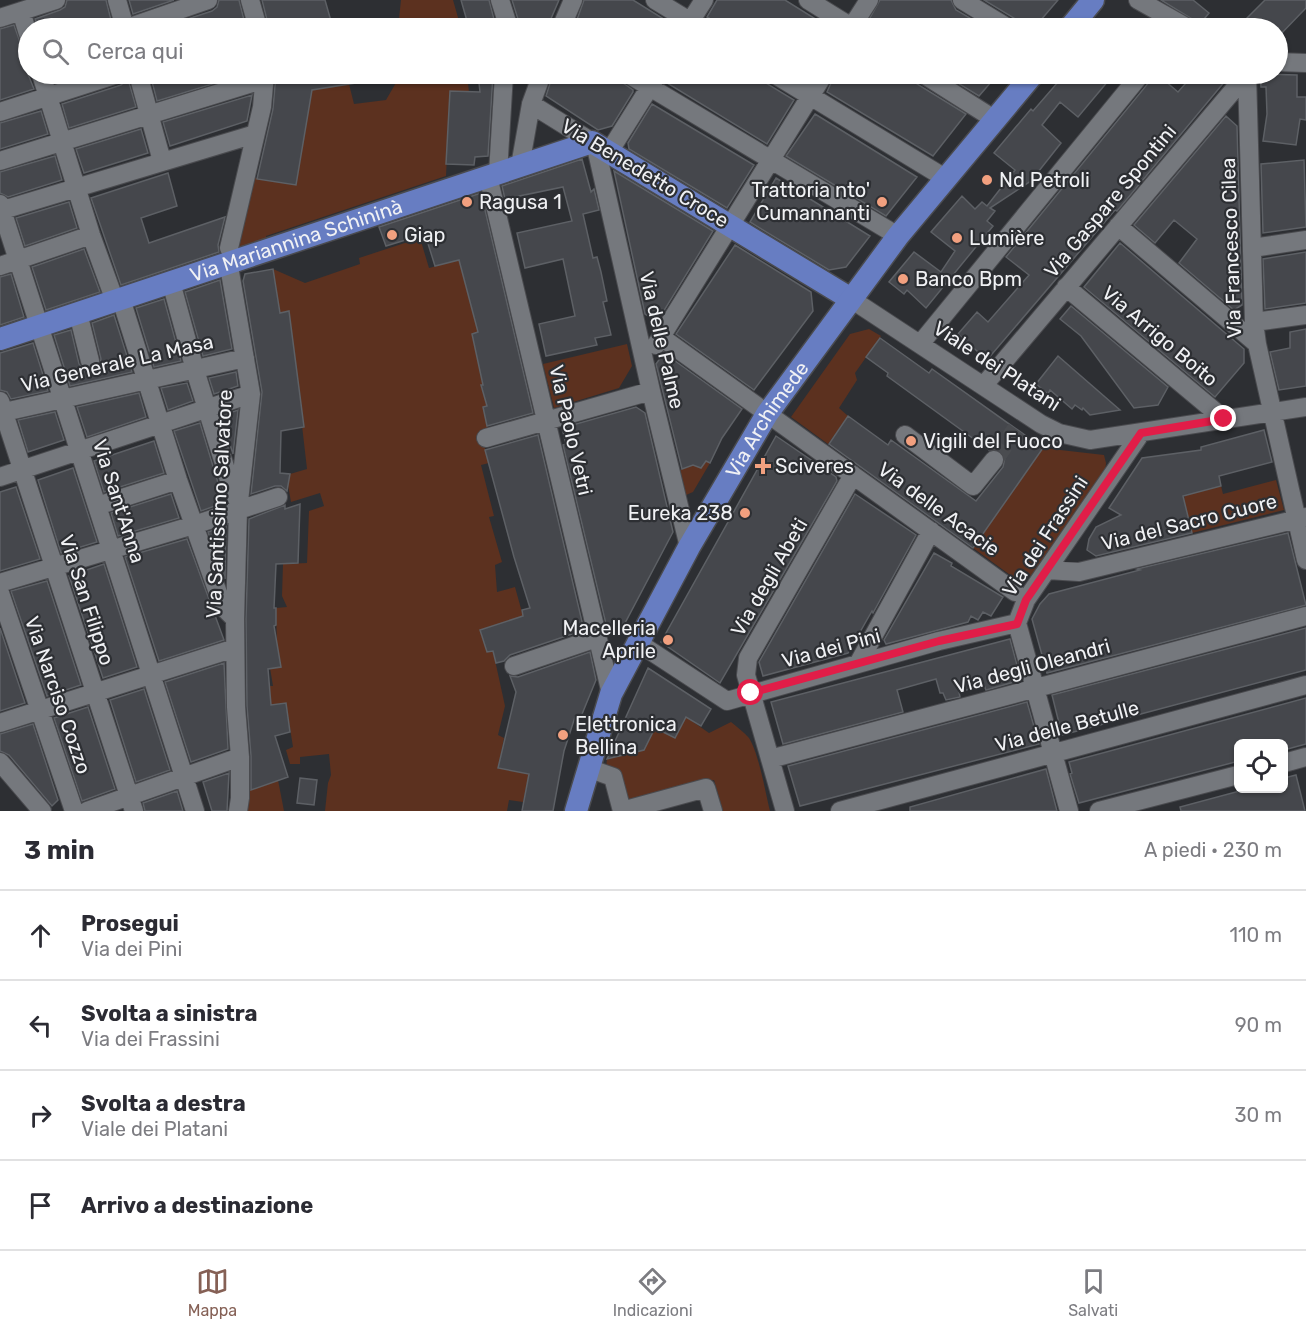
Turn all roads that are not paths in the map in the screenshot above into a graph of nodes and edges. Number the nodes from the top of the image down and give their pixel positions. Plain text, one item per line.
1 (117, 0) edge
2 (208, 0) edge
3 (250, 0) edge
4 (500, 0) edge
5 (573, 0) edge
6 (654, 0) edge
7 (704, 0) edge
8 (808, 0) edge
9 (869, 0) edge
10 (962, 0) edge
11 (1093, 0) edge
12 (1138, 0) edge
13 (45, 2) edge
14 (21, 11) junction
15 (0, 18) edge
16 (23, 18) edge
17 (123, 18) edge
18 (155, 18) edge
19 (254, 18) edge
20 (506, 18) edge
21 (565, 18) edge
22 (680, 18) edge
23 (696, 18) edge
24 (836, 18) edge
25 (858, 18) edge
26 (992, 18) edge
27 (1078, 18) edge
28 (1167, 18) edge
29 (1288, 62) edge
30 (1306, 63) edge
31 (44, 84) edge
32 (86, 84) edge
33 (141, 84) edge
34 (241, 84) edge
35 (264, 84) edge
36 (503, 84) edge
37 (538, 84) edge
38 (651, 84) edge
39 (660, 84) edge
40 (791, 84) edge
41 (817, 84) edge
42 (939, 84) edge
43 (1024, 84) edge
44 (1134, 84) edge
45 (1239, 84) edge
46 (1247, 84) edge
47 (810, 95) junction
48 (48, 96) junction
49 (531, 104) junction
50 (0, 112) edge
51 (150, 115) junction
52 (994, 119) junction
53 (255, 134) junction
54 (62, 142) junction
55 (599, 146) junction
56 (770, 160) junction
57 (0, 161) edge
58 (162, 161) junction
59 (520, 165) junction
60 (493, 174) junction
61 (945, 178) junction
62 (76, 187) junction
63 (1, 209) edge
64 (730, 225) junction
65 (1118, 226) junction
66 (91, 235) junction
67 (898, 236) junction
68 (1306, 240) edge
69 (229, 248) dead end
70 (1252, 248) junction
71 (18, 260) junction
72 (0, 266) edge
73 (230, 272) dead end
74 (171, 282) junction
75 (1066, 287) junction
76 (851, 298) junction
77 (118, 300) junction
78 (78, 313) junction
79 (1306, 315) edge
80 (1254, 322) junction
81 (39, 326) junction
82 (661, 337) junction
83 (0, 339) edge
84 (921, 343) junction
85 (1257, 344) junction
86 (245, 358) junction
87 (90, 361) dead end
88 (645, 363) junction
89 (195, 370) junction
90 (146, 379) junction
91 (984, 385) junction
92 (651, 391) junction
93 (251, 394) junction
94 (62, 399) junction
95 (1306, 407) edge
96 (1, 409) edge
97 (207, 409) junction
98 (1272, 412) junction
99 (767, 414) junction
100 (1224, 419) junction
101 (546, 421) junction
102 (160, 424) junction
103 (1141, 433) junction
104 (904, 435) dead end
105 (486, 438) dead end
106 (79, 451) junction
107 (994, 460) tunnel mouth
108 (22, 470) junction
109 (853, 475) junction
110 (0, 477) edge
111 (178, 480) junction
112 (278, 497) dead end
113 (97, 506) junction
114 (239, 507) junction
115 (1301, 518) edge
116 (194, 525) junction
117 (931, 531) junction
118 (689, 547) junction
119 (111, 549) junction
120 (1306, 560) edge
121 (53, 567) junction
122 (1047, 570) junction
123 (0, 583) edge
124 (1015, 592) dead end
125 (0, 593) edge
126 (1306, 616) edge
127 (235, 619) junction
128 (1017, 624) junction
129 (597, 638) junction
130 (638, 642) junction
131 (235, 648) junction
132 (858, 664) junction
133 (514, 666) dead end
134 (151, 675) junction
135 (1306, 685) edge
136 (1036, 688) junction
137 (94, 693) junction
138 (751, 693) junction
139 (611, 694) junction
140 (40, 710) junction
141 (0, 723) edge
142 (1053, 753) junction
143 (1306, 757) edge
144 (240, 758) junction
145 (770, 759) junction
146 (0, 762) edge
147 (1288, 762) edge
148 (588, 768) junction
149 (1234, 775) edge
150 (184, 777) junction
151 (131, 804) edge
152 (42, 811) edge
153 (74, 811) edge
154 (87, 811) edge
155 (195, 811) edge
156 (238, 811) edge
157 (576, 811) edge
158 (622, 811) edge
159 (713, 811) edge
160 (785, 811) edge
161 (840, 811) edge
162 (1069, 811) edge
163 (1099, 811) edge

1 - 17 street
2 - 18 street
3 - 19 street
4 - 20 street
5 - 21 street
6 - 22 street
7 - 23 street
8 - 24 street
9 - 25 street
10 - 26 street
11 - 27 main road
12 - 28 street
13 - 14 street
14 - 15 street
14 - 16 street
29 - 30 street
31 - 48 street
32 - 48 street
33 - 51 street
34 - 51 street
35 - 53 street
36 - 60 street, Via Paolo Vetri
37 - 49 street
38 - 55 street
39 - 56 street
40 - 47 street
41 - 47 street
42 - 52 street
43 - 52 main road, Via Archimede
44 - 84 street
45 - 65 street, Via Gaspare Spontini
46 - 70 street, Via Francesco Cilea
47 - 56 street
47 - 61 street
48 - 50 street
48 - 54 street
49 - 55 street, Via Benedetto Croce
49 - 59 street
51 - 54 street
51 - 58 street
52 - 61 main road, Via Archimede
53 - 58 street
53 - 69 street
54 - 57 street
54 - 62 street
55 - 59 main road, Via Mariannina Schininà
55 - 64 main road, Via Benedetto Croce
55 - 88 street, Via delle Palme
56 - 64 street
56 - 67 street
58 - 62 street
59 - 60 main road, Via Mariannina Schininà
60 - 74 main road, Via Mariannina Schininà
60 - 101 street, Via Paolo Vetri
61 - 67 main road, Via Archimede
62 - 63 street
62 - 66 street
63 - 71 street, Via Sant'Anna
64 - 76 main road, Via Benedetto Croce
64 - 82 street
65 - 75 street, Via Gaspare Spontini
65 - 85 street
66 - 71 street
66 - 77 street
67 - 76 main road, Via Archimede
68 - 70 street
70 - 80 street, Via Francesco Cilea
71 - 72 street
71 - 81 street, Via Sant'Anna
73 - 86 street, Via Santissimo Salvatore
74 - 77 main road, Via Mariannina Schininà
74 - 89 street
75 - 91 street, Via Gaspare Spontini
75 - 100 street, Via Arrigo Boito
76 - 84 street, Viale dei Platani
76 - 99 main road, Via Archimede
77 - 78 main road, Via Mariannina Schininà
77 - 90 street
78 - 81 main road, Via Mariannina Schininà
78 - 87 street
79 - 80 street
80 - 85 street, Via Francesco Cilea
81 - 83 main road, Via Mariannina Schininà
81 - 94 street, Via Sant'Anna
82 - 88 street
82 - 99 street, Via delle Acacie
84 - 91 street, Viale dei Platani
85 - 98 street, Via Francesco Cilea
86 - 89 street, Via Generale La Masa
86 - 93 street, Via Santissimo Salvatore
88 - 92 street, Via delle Palme
89 - 90 street, Via Generale La Masa
89 - 97 street
90 - 94 street, Via Generale La Masa
90 - 102 street
91 - 103 street, Viale dei Platani
92 - 101 street
92 - 118 street, Via delle Palme
93 - 97 street
93 - 114 street, Via Santissimo Salvatore
94 - 96 street, Via Generale La Masa
94 - 106 street, Via Sant'Anna
95 - 98 street, Viale dei Platani
96 - 108 street, Via San Filippo
97 - 102 street
97 - 114 street
98 - 100 street, Viale dei Platani
98 - 115 street, Via Francesco Cilea
99 - 109 street, Via delle Acacie
99 - 118 main road, Via Archimede
100 - 103 street, Viale dei Platani
101 - 105 street
101 - 129 street, Via Paolo Vetri
102 - 106 street
102 - 111 street
103 - 122 street, Via dei Frassini
104 - 107 street
106 - 108 street
106 - 113 street, Via Sant'Anna
108 - 110 street
108 - 121 street, Via San Filippo
109 - 117 street, Via delle Acacie
109 - 138 street, Via degli Abeti
111 - 113 street
111 - 116 street
112 - 114 street
113 - 119 street, Via Sant'Anna
114 - 116 street
114 - 127 street, Via Santissimo Salvatore
115 - 120 street, Via Francesco Cilea
115 - 122 street, Via del Sacro Cuore
116 - 119 street
116 - 127 street
117 - 124 street, Via delle Acacie
117 - 132 street
118 - 130 main road, Via Archimede
119 - 121 street
119 - 134 street, Via Sant'Anna
121 - 123 street
121 - 137 street, Via San Filippo
122 - 128 street, Via dei Frassini
125 - 140 street, Via Narciso Cozzo
126 - 136 street, Via degli Oleandri
127 - 131 street, Via Santissimo Salvatore
128 - 132 street, Via dei Pini
128 - 136 street, Via dei Frassini
129 - 133 street
129 - 139 street, Via Paolo Vetri
130 - 138 street, Via dei Pini
130 - 139 main road, Via Archimede
131 - 134 street
131 - 144 street, Via Santissimo Salvatore
132 - 138 street, Via dei Pini
134 - 137 street
134 - 150 street, Via Sant'Anna
135 - 142 street, Via delle Betulle
136 - 142 street, Via dei Frassini
136 - 145 street, Via degli Oleandri
137 - 140 street
137 - 151 street, Via San Filippo
138 - 145 street, Via degli Abeti
139 - 148 main road, Via Archimede
140 - 141 street
140 - 153 street, Via Narciso Cozzo
142 - 161 street, Via delle Betulle
142 - 162 street, Via dei Frassini
143 - 147 street
144 - 150 street
144 - 156 street, Via Santissimo Salvatore
145 - 160 street, Via degli Abeti
146 - 152 street
148 - 157 main road, Via Archimede
148 - 158 street
149 - 163 street
150 - 151 street
150 - 155 street, Via Sant'Anna
151 - 154 street
158 - 159 street

